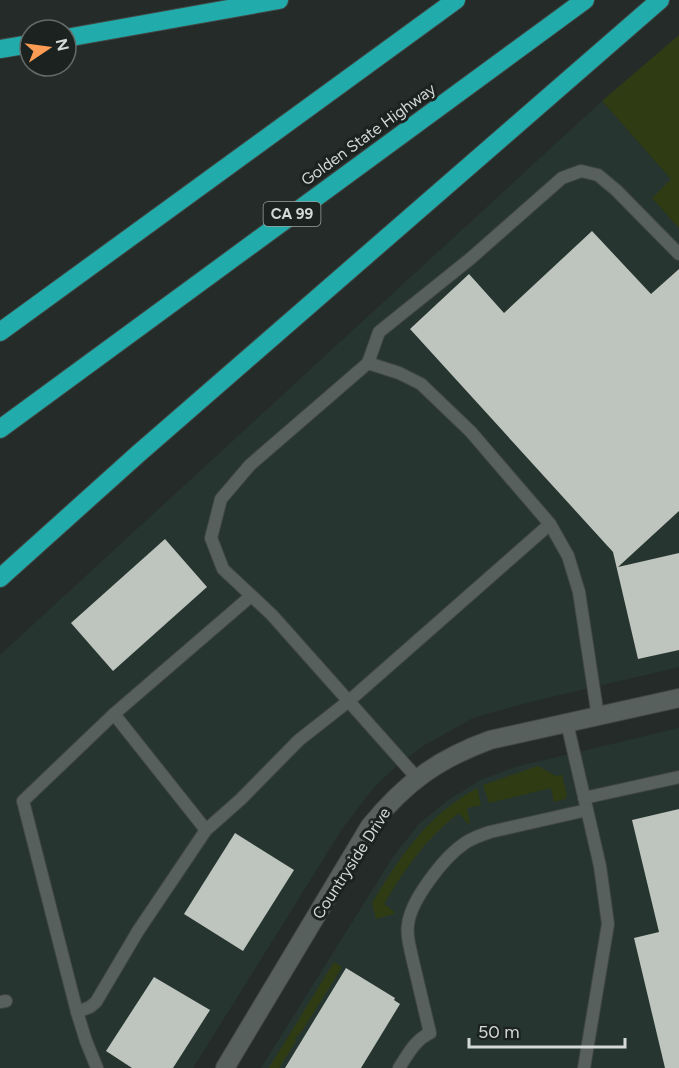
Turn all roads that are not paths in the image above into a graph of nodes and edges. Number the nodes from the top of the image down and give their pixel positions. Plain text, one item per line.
1 (279, 0) edge
2 (456, 0) edge
3 (585, 0) edge
4 (660, 0) edge
5 (78, 36) edge
6 (18, 46) edge
7 (0, 49) edge
8 (679, 254) edge
9 (0, 332) edge
10 (368, 363) junction
11 (0, 429) edge
12 (550, 524) junction
13 (0, 578) edge
14 (251, 596) junction
15 (679, 698) edge
16 (350, 700) junction
17 (114, 714) junction
18 (598, 717) junction
19 (567, 723) junction
20 (679, 777) edge
21 (417, 778) junction
22 (586, 804) junction
23 (206, 830) junction
24 (77, 1012) junction
25 (97, 1068) edge
26 (225, 1068) edge
27 (399, 1068) edge
28 (584, 1068) edge

1 - 5 highway
2 - 9 highway
3 - 11 highway, Golden State Highway / CA 99
4 - 13 highway
6 - 7 highway
8 - 10 lane
10 - 12 lane
10 - 14 lane
12 - 16 lane
12 - 18 lane
14 - 16 lane
14 - 17 lane
15 - 18 street, Countryside Drive
16 - 21 lane
16 - 23 lane
17 - 23 lane
17 - 24 lane
18 - 19 street, Countryside Drive
19 - 21 street, Countryside Drive
19 - 22 lane
20 - 22 lane
21 - 26 street, Countryside Drive
22 - 27 lane
22 - 28 lane
23 - 24 lane
24 - 25 lane

